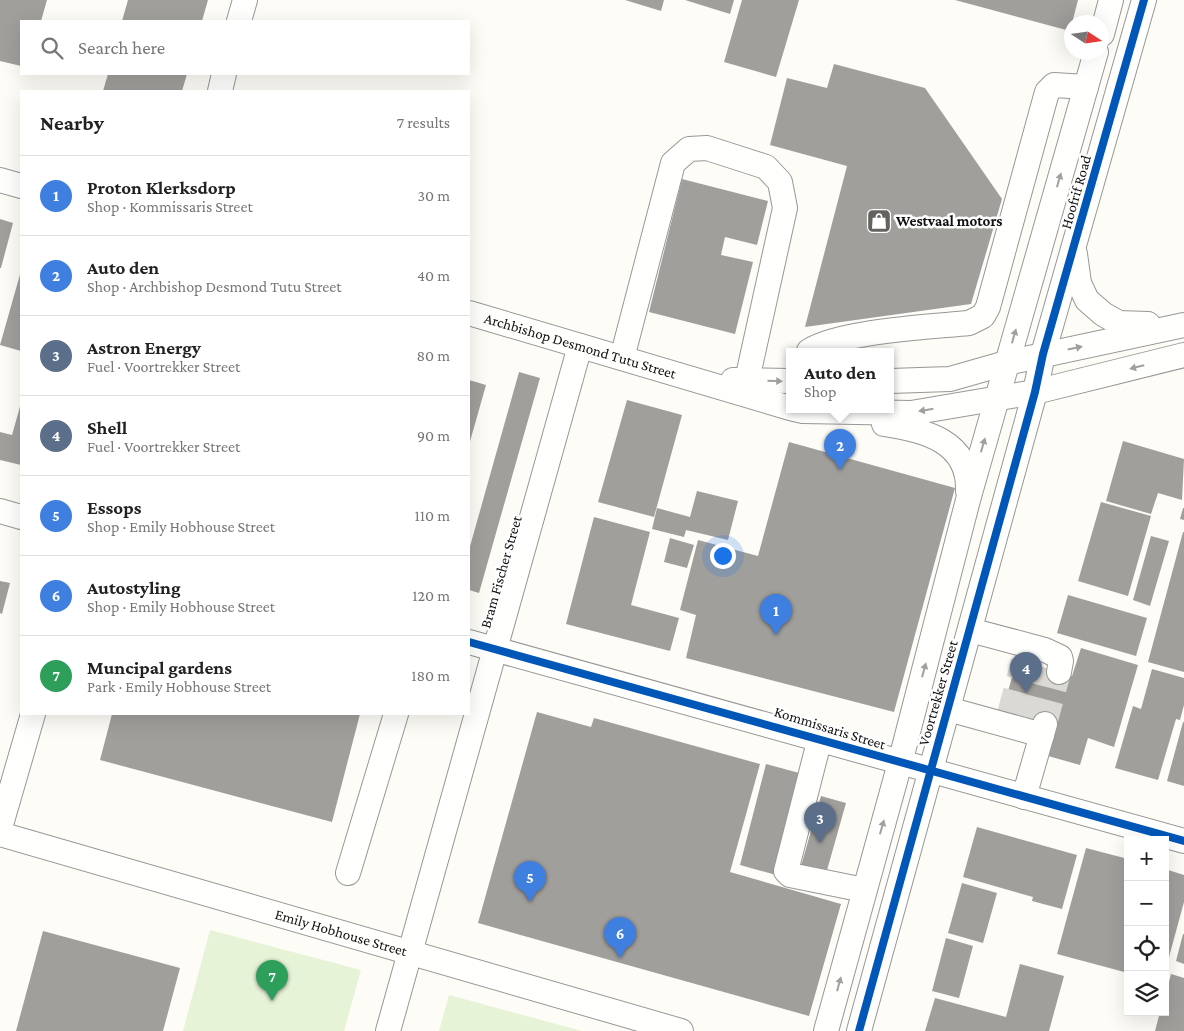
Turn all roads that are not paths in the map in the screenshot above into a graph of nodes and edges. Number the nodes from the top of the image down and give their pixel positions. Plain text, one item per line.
1 (245, 0) edge
2 (1111, 0) edge
3 (1144, 0) edge
4 (1107, 15) edge
5 (239, 20) edge
6 (1094, 60) edge
7 (224, 75) edge
8 (1086, 87) junction
9 (220, 90) edge
10 (0, 180) edge
11 (20, 186) edge
12 (1074, 250) junction
13 (470, 313) edge
14 (1183, 325) edge
15 (580, 346) junction
16 (814, 348) edge
17 (1043, 354) junction
18 (1184, 355) edge
19 (622, 358) junction
20 (1006, 363) junction
21 (691, 379) junction
22 (747, 380) junction
23 (786, 381) edge
24 (894, 381) edge
25 (1035, 392) junction
26 (996, 400) junction
27 (786, 406) edge
28 (894, 412) edge
29 (820, 413) edge
30 (968, 500) junction
31 (0, 511) edge
32 (20, 517) edge
33 (970, 630) junction
34 (470, 642) edge
35 (494, 648) junction
36 (1039, 660) dead end
37 (948, 709) junction
38 (33, 715) edge
39 (396, 715) edge
40 (820, 738) junction
41 (900, 764) junction
42 (929, 772) junction
43 (1024, 797) junction
44 (0, 828) edge
45 (0, 834) edge
46 (1184, 841) edge
47 (348, 873) dead end
48 (864, 890) junction
49 (409, 951) junction
50 (388, 1031) edge
51 (681, 1031) edge
52 (826, 1031) edge
53 (859, 1031) edge

1 - 5 street
2 - 4 street
3 - 12 street, Hoofrif Road
6 - 8 street, Hoofrif Road
7 - 9 street
8 - 16 street
20 -> 8 street, Hoofrif Road
10 - 11 street
12 - 14 street
12 - 17 street, Hoofrif Road
13 - 15 street, Archbishop Desmond Tutu Street
17 -> 14 street
15 - 19 street, Archbishop Desmond Tutu Street
15 - 35 street, Bram Fischer Street
17 - 20 street
17 - 25 street, Hoofrif Road
18 -> 25 street, Archbishop Desmond Tutu Street
19 - 21 street, Archbishop Desmond Tutu Street
19 - 22 street
20 - 24 street
20 - 26 street, Hoofrif Road
21 - 22 street, Archbishop Desmond Tutu Street
21 - 27 street, Archbishop Desmond Tutu Street
22 -> 23 street, Archbishop Desmond Tutu Street
25 - 26 street, Archbishop Desmond Tutu Street
25 - 33 street, Voortrekker Street
26 -> 28 street, Archbishop Desmond Tutu Street
30 -> 26 street, Voortrekker Street
29 - 30 street
41 -> 30 street, Voortrekker Street
31 - 32 street
33 - 36 street
33 - 37 street, Voortrekker Street
34 - 35 street, Kommissaris Street
35 - 40 street, Kommissaris Street
35 - 49 street, Bram Fischer Street
37 - 42 street, Voortrekker Street
37 - 43 street
38 - 44 street
39 - 47 street
40 - 41 street, Kommissaris Street
40 - 48 street
41 - 42 street, Kommissaris Street
48 -> 41 street, Voortrekker Street
42 - 43 street, Kommissaris Street
42 - 53 street, Voortrekker Street
43 - 46 street, Kommissaris Street
45 - 49 street, Emily Hobhouse Street
52 -> 48 street, Voortrekker Street
49 - 50 street, Bram Fischer Street
49 - 51 street, Emily Hobhouse Street

